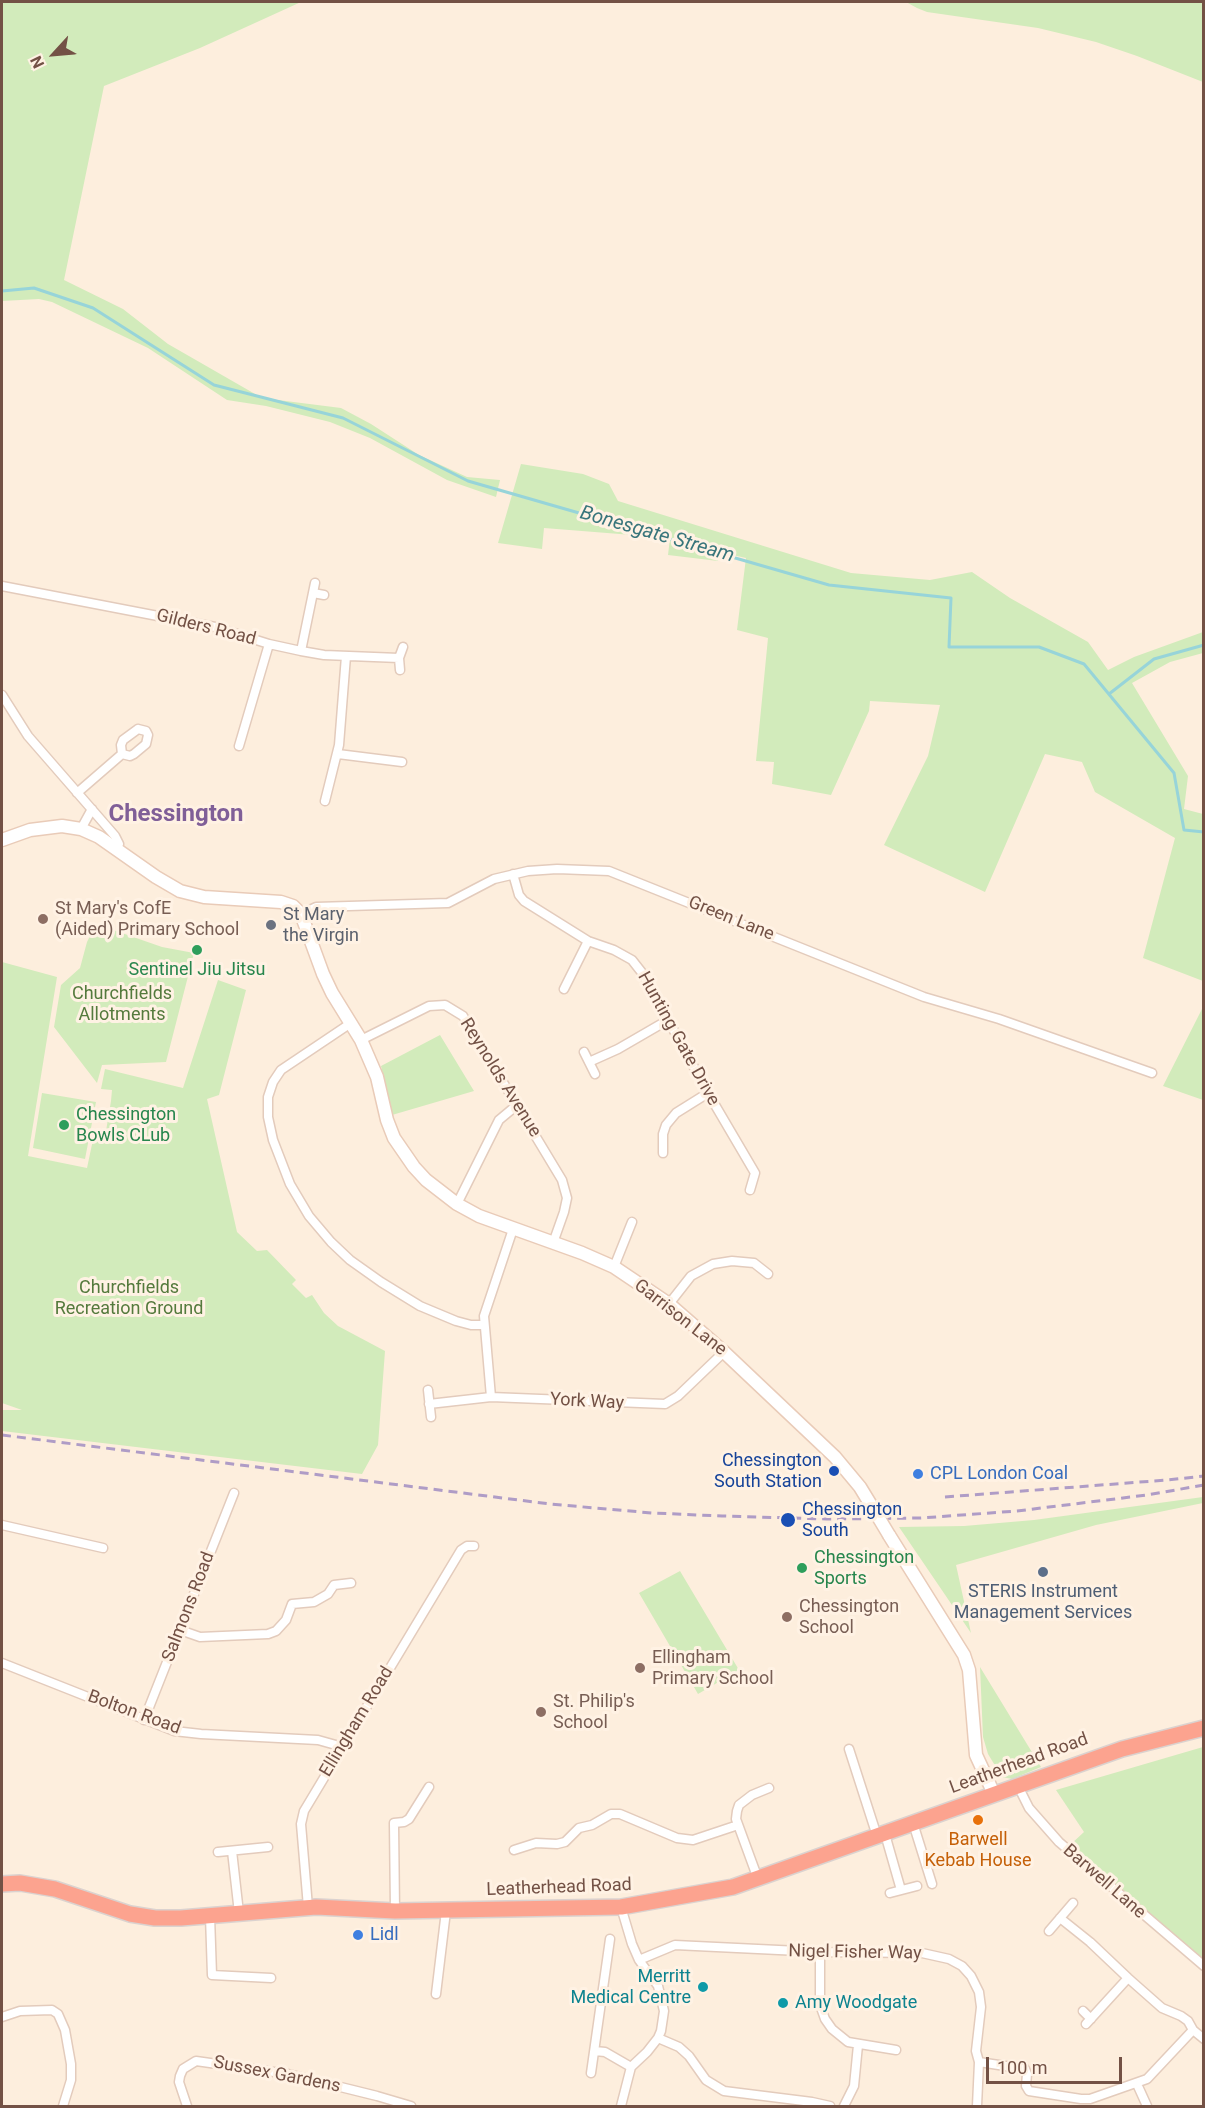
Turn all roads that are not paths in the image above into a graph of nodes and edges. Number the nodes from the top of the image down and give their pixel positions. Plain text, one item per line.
1 (315, 583) dead end
2 (2, 586) edge
3 (313, 593) junction
4 (324, 595) dead end
5 (268, 644) junction
6 (403, 647) dead end
7 (301, 651) junction
8 (346, 656) junction
9 (399, 658) junction
10 (400, 670) dead end
11 (2, 695) edge
12 (239, 746) dead end
13 (390, 750) dead end
14 (122, 754) dead end
15 (338, 754) junction
16 (389, 761) junction
17 (402, 762) dead end
18 (77, 793) junction
19 (324, 801) dead end
20 (92, 809) junction
21 (81, 829) junction
22 (2, 840) edge
23 (116, 849) junction
24 (513, 874) junction
25 (301, 914) junction
26 (588, 941) junction
27 (564, 989) dead end
28 (668, 1020) junction
29 (351, 1023) junction
30 (361, 1040) junction
31 (584, 1052) dead end
32 (589, 1062) junction
33 (1152, 1073) dead end
34 (595, 1074) dead end
35 (708, 1093) junction
36 (517, 1105) junction
37 (663, 1153) dead end
38 (750, 1190) dead end
39 (457, 1204) junction
40 (632, 1222) dead end
41 (513, 1229) junction
42 (554, 1243) junction
43 (614, 1267) junction
44 (768, 1274) dead end
45 (669, 1304) junction
46 (484, 1325) junction
47 (724, 1352) junction
48 (428, 1390) dead end
49 (492, 1397) junction
50 (429, 1404) junction
51 (431, 1417) dead end
52 (234, 1493) dead end
53 (2, 1525) edge
54 (474, 1546) dead end
55 (103, 1548) dead end
56 (351, 1583) dead end
57 (180, 1630) junction
58 (2, 1664) edge
59 (144, 1720) junction
60 (1203, 1728) edge
61 (343, 1747) junction
62 (849, 1749) dead end
63 (1018, 1786) junction
64 (429, 1787) dead end
65 (769, 1788) dead end
66 (994, 1794) junction
67 (913, 1823) junction
68 (738, 1825) junction
69 (881, 1835) junction
70 (268, 1847) dead end
71 (514, 1850) dead end
72 (232, 1851) junction
73 (218, 1852) dead end
74 (758, 1879) junction
75 (2, 1884) edge
76 (932, 1884) dead end
77 (917, 1886) dead end
78 (901, 1890) junction
79 (890, 1893) dead end
80 (1073, 1903) dead end
81 (308, 1907) junction
82 (621, 1907) junction
83 (395, 1911) junction
84 (446, 1911) junction
85 (239, 1913) junction
86 (210, 1916) junction
87 (1060, 1918) junction
88 (1049, 1931) dead end
89 (610, 1939) dead end
90 (820, 1952) junction
91 (639, 1960) junction
92 (1203, 1966) edge
93 (271, 1978) dead end
94 (1128, 1978) junction
95 (436, 1994) dead end
96 (1083, 2011) dead end
97 (2, 2017) edge
98 (1193, 2030) junction
99 (658, 2038) junction
100 (1203, 2039) edge
101 (858, 2045) junction
102 (896, 2050) dead end
103 (590, 2056) junction
104 (980, 2062) junction
105 (631, 2067) junction
106 (591, 2073) dead end
107 (1137, 2084) junction
108 (1080, 2103) edge
109 (63, 2106) edge
110 (187, 2106) edge
111 (410, 2106) edge
112 (621, 2106) edge
113 (830, 2106) edge
114 (844, 2106) edge
115 (977, 2106) edge
116 (1147, 2106) edge

1 - 3 street
2 - 5 street, Gilders Road
3 - 4 street
3 - 7 street
5 - 7 street, Gilders Road
5 - 12 street
6 - 9 street
7 - 8 street, Gilders Road
8 - 9 street, Gilders Road
8 - 15 street
9 - 10 street
11 - 18 street
13 - 16 street
14 - 18 street
15 - 16 street
15 - 19 street
16 - 17 street
18 - 20 street
20 - 21 street
20 - 23 street
21 - 22 street
21 - 23 street
23 - 25 street
24 - 25 street, Green Lane
24 - 26 street, Hunting Gate Drive
24 - 33 street, Green Lane
25 - 29 street, Garrison Lane
26 - 27 street
26 - 28 street, Hunting Gate Drive
28 - 32 street
28 - 35 street, Hunting Gate Drive
29 - 30 street, Garrison Lane
29 - 46 street
30 - 36 street, Reynolds Avenue
30 - 39 street, Garrison Lane
31 - 32 street
32 - 34 street
35 - 37 street
35 - 38 street, Hunting Gate Drive
36 - 39 street
36 - 42 street, Reynolds Avenue
39 - 41 street, Garrison Lane
40 - 43 street
41 - 42 street, Garrison Lane
41 - 46 street
42 - 43 street, Garrison Lane
43 - 45 street, Garrison Lane
44 - 45 street
45 - 47 street, Garrison Lane
46 - 49 street
47 - 49 street, York Way
47 - 66 street, Garrison Lane, bridge
48 - 50 street
49 - 50 street, York Way
50 - 51 street
52 - 57 street, Salmons Road
53 - 55 street
54 - 61 street, Ellingham Road
56 - 57 street
57 - 59 street, Salmons Road
58 - 59 street, Bolton Road
59 - 61 street, Bolton Road
60 - 63 highway, Leatherhead Road
61 - 81 street, Ellingham Road
62 - 69 street
63 - 66 highway, Leatherhead Road
63 - 92 street, Barwell Lane
64 - 83 street
65 - 68 street
66 - 67 highway, Leatherhead Road
67 - 69 highway, Leatherhead Road
67 - 76 street
68 - 71 street
68 - 74 street
69 - 74 highway, Leatherhead Road
69 - 78 street
70 - 72 street
72 - 73 street
72 - 85 street
74 - 82 highway, Leatherhead Road
75 - 86 highway, Leatherhead Road
77 - 78 street
78 - 79 street
80 - 87 street
81 - 83 highway, Leatherhead Road
81 - 85 highway, Leatherhead Road
82 - 84 highway, Leatherhead Road
82 - 91 street
83 - 84 highway, Leatherhead Road
84 - 95 street
85 - 86 highway, Leatherhead Road
86 - 93 street
87 - 88 street
87 - 94 street
89 - 103 street
90 - 91 street, Nigel Fisher Way
90 - 101 street
90 - 104 street, Nigel Fisher Way
91 - 99 street
94 - 96 street
94 - 98 street
97 - 109 street
98 - 100 street
98 - 107 street
99 - 105 street
99 - 113 street
101 - 102 street
101 - 114 street
103 - 105 street
103 - 106 street
104 - 108 street
104 - 115 street, Nigel Fisher Way
105 - 112 street
107 - 108 street
107 - 116 street
110 - 111 street, Sussex Gardens

